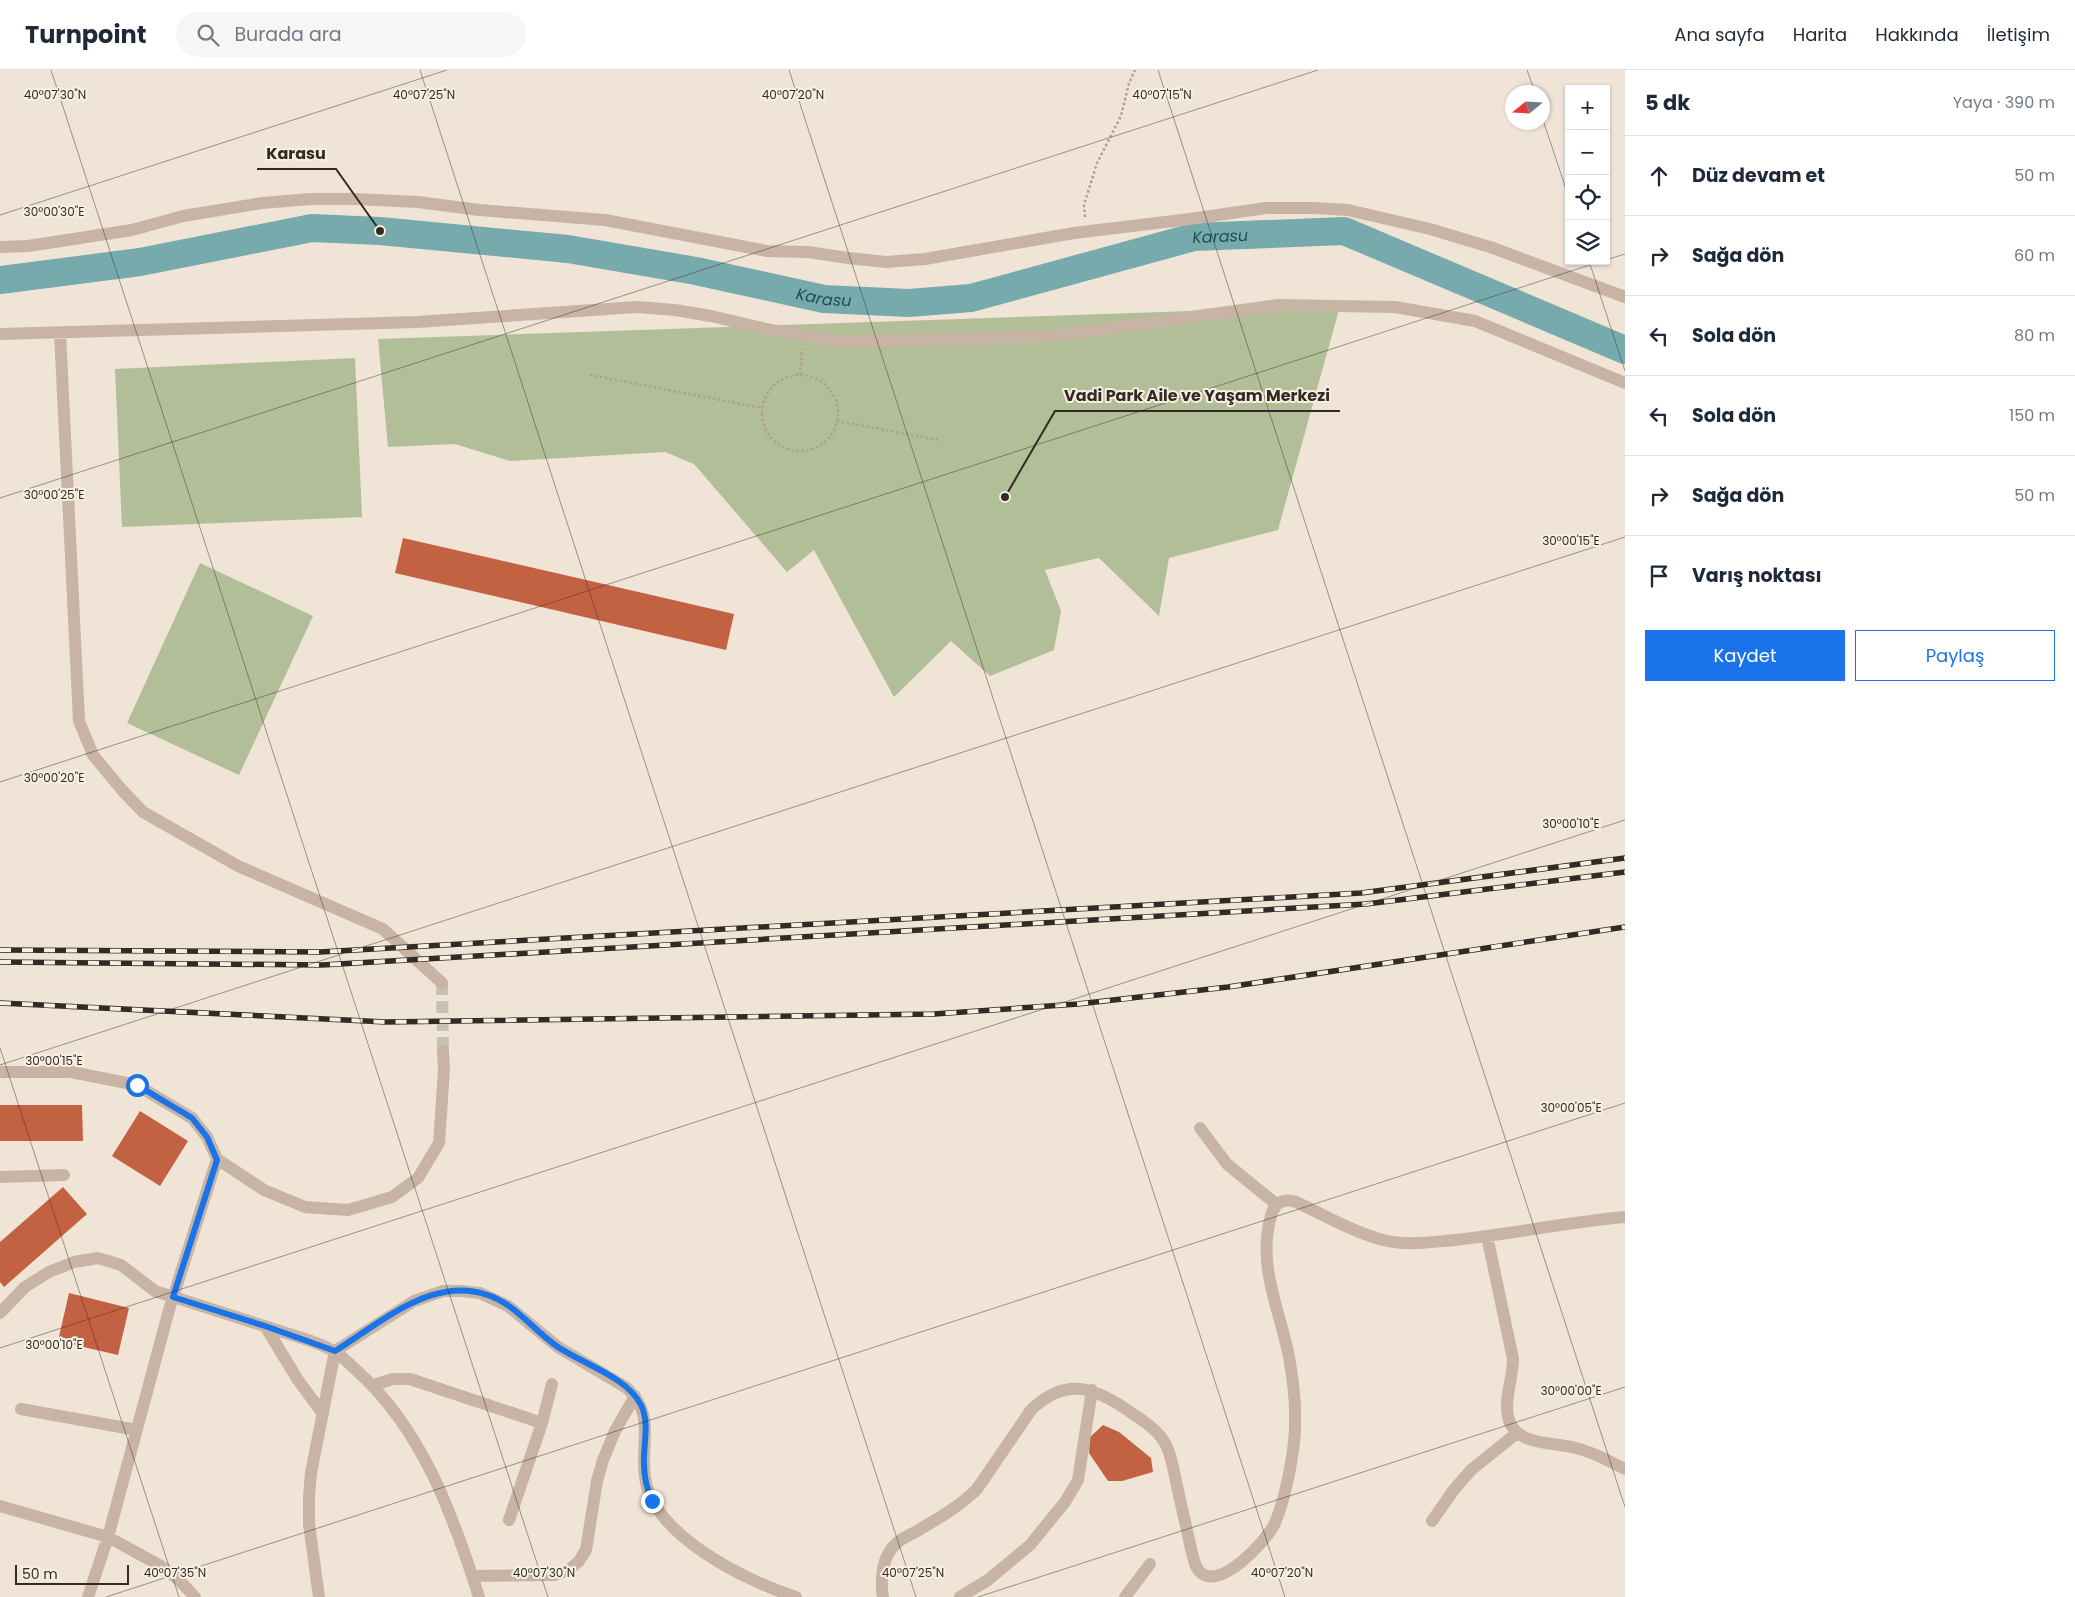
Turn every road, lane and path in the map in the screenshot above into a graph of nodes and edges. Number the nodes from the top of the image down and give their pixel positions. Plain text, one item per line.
1 (1134, 70) edge
2 (1085, 231) junction
3 (0, 247) edge
4 (1625, 297) edge
5 (60, 333) junction
6 (0, 334) edge
7 (803, 336) junction
8 (590, 375) dead end
9 (800, 375) junction
10 (1625, 383) edge
11 (762, 408) junction
12 (837, 421) junction
13 (939, 440) dead end
14 (442, 983) dead end
15 (443, 1051) tunnel mouth
16 (0, 1072) edge
17 (1200, 1128) dead end
18 (217, 1160) junction
19 (64, 1175) dead end
20 (0, 1177) edge
21 (1276, 1204) junction
22 (1625, 1217) edge
23 (1487, 1236) junction
24 (173, 1297) junction
25 (0, 1313) edge
26 (265, 1326) junction
27 (335, 1351) junction
28 (552, 1384) dead end
29 (374, 1386) junction
30 (1092, 1390) junction
31 (635, 1396) junction
32 (21, 1409) dead end
33 (323, 1414) junction
34 (542, 1423) junction
35 (136, 1430) junction
36 (1517, 1433) junction
37 (1625, 1469) edge
38 (0, 1506) edge
39 (509, 1520) dead end
40 (1432, 1521) dead end
41 (108, 1537) junction
42 (1150, 1564) dead end
43 (472, 1576) junction
44 (88, 1597) edge
45 (195, 1597) edge
46 (319, 1597) edge
47 (479, 1597) edge
48 (796, 1597) edge
49 (883, 1597) edge
50 (960, 1597) edge
51 (1125, 1597) edge

1 - 2 path
2 - 3 street
2 - 4 street
5 - 6 street
5 - 7 street
5 - 14 street
7 - 9 path
7 - 10 street
8 - 11 path
9 - 11 path
9 - 12 path
11 - 12 path
12 - 13 path
15 - 18 street
16 - 18 street
17 - 21 street
18 - 24 street
19 - 20 street
21 - 23 street
21 - 30 street
22 - 23 street
23 - 36 street
24 - 25 street
24 - 26 street
24 - 35 street
26 - 27 street
26 - 33 street
27 - 29 street
27 - 31 street
27 - 33 street
28 - 34 street
29 - 34 street
29 - 43 street
30 - 49 street
30 - 50 street
31 - 43 street
31 - 48 street
32 - 35 street
33 - 46 street
34 - 39 street
35 - 41 street
36 - 37 street
36 - 40 street
38 - 41 street
41 - 44 street
41 - 45 street
42 - 51 street
43 - 47 street

